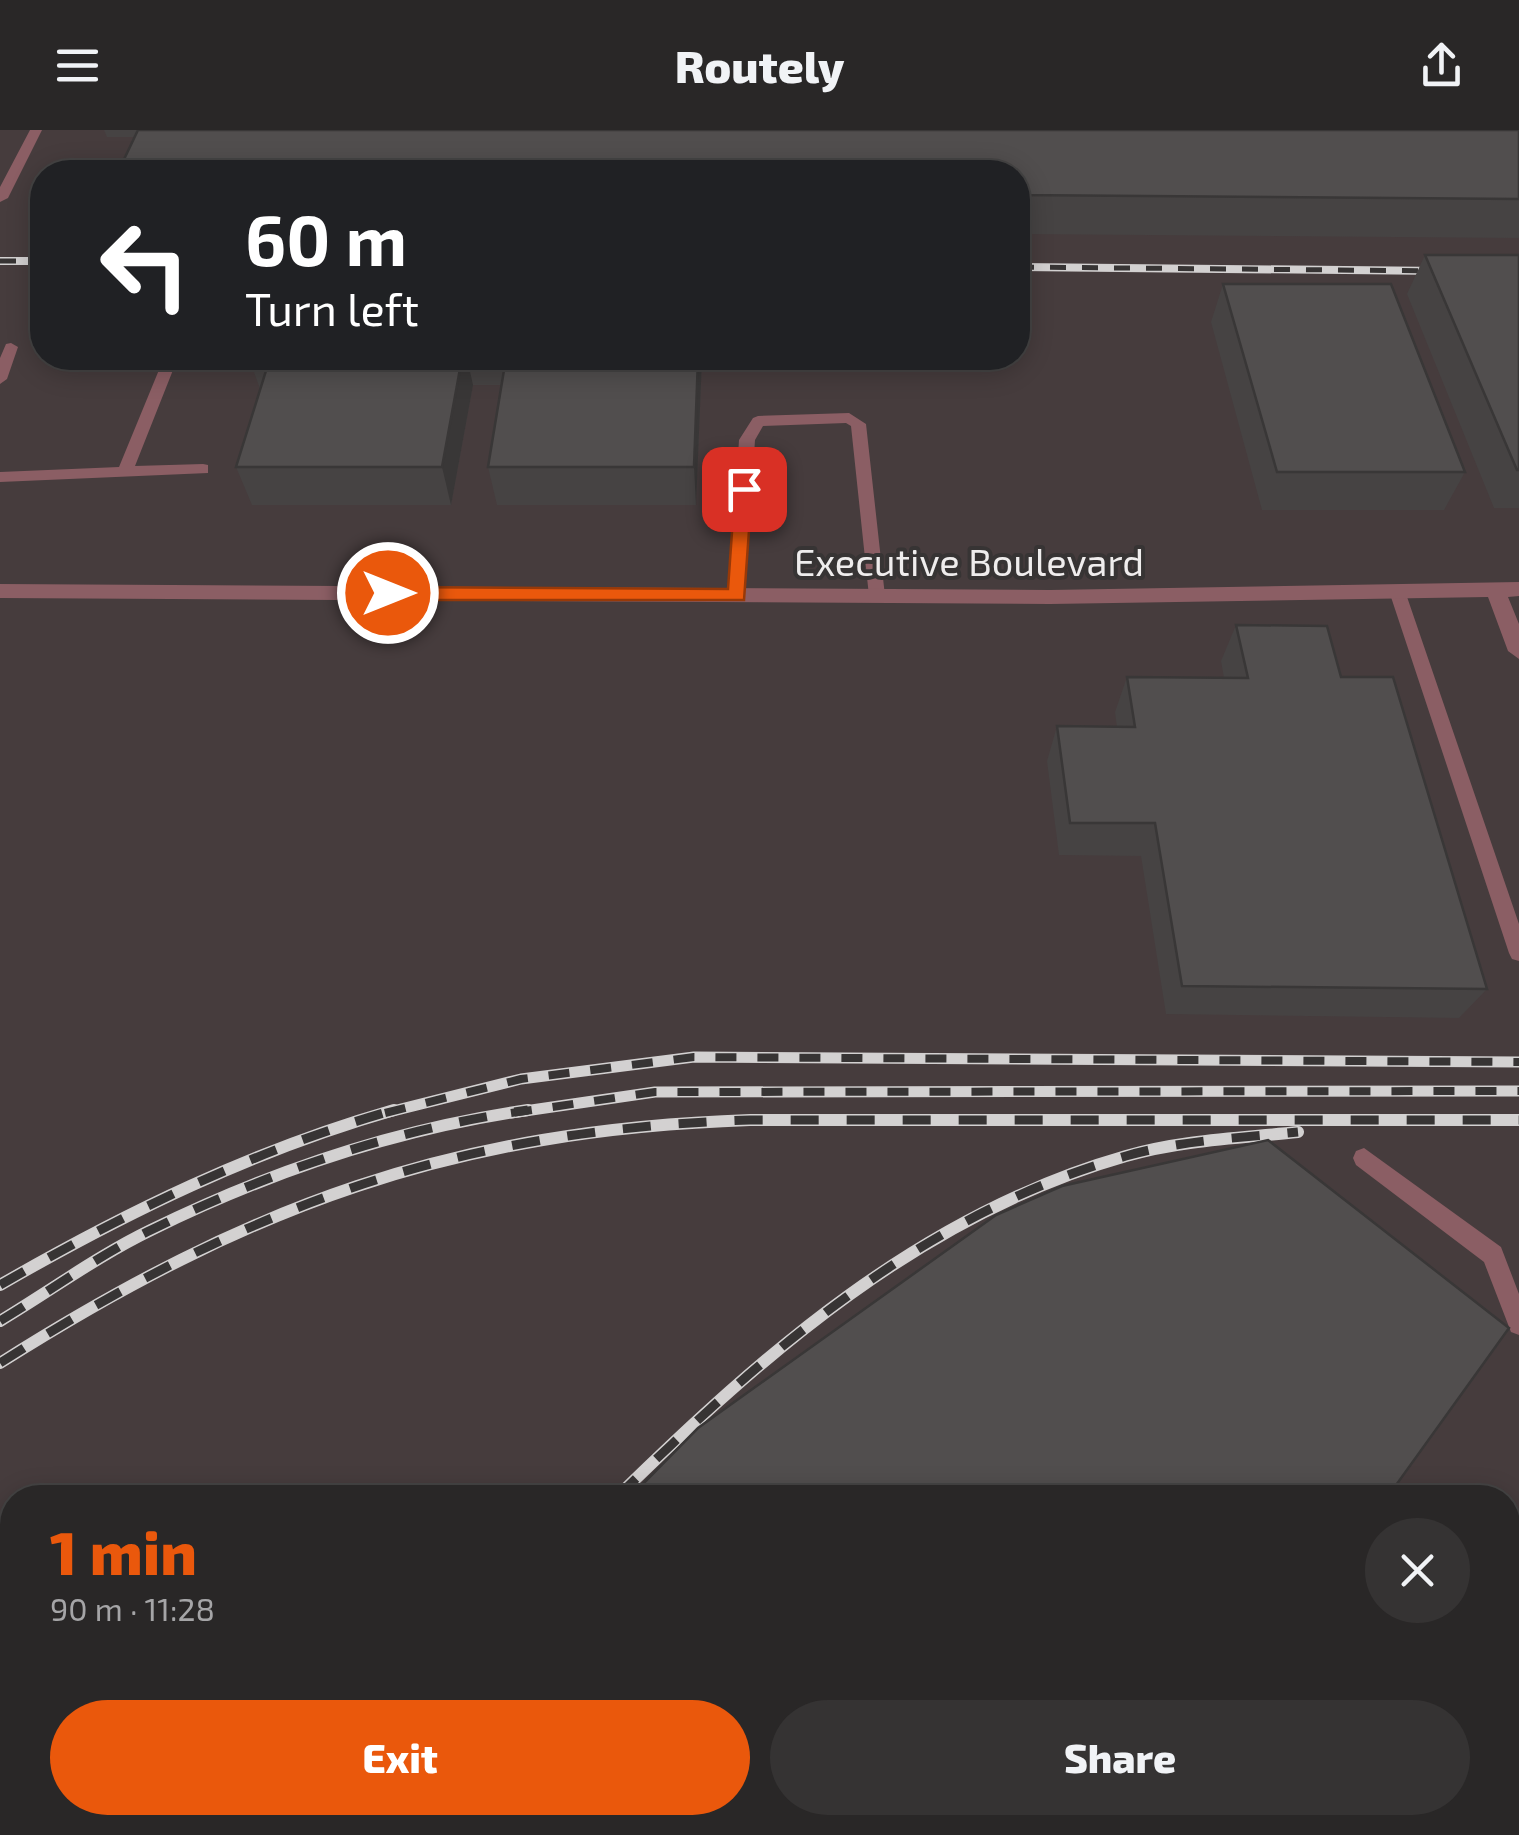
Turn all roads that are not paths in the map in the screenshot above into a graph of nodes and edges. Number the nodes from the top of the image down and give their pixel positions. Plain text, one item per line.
1 (36, 130) edge
2 (1, 198) edge
3 (11, 347) dead end
4 (166, 370) edge
5 (0, 379) edge
6 (204, 469) dead end
7 (125, 472) junction
8 (0, 478) edge
9 (1495, 589) junction
10 (1519, 590) edge
11 (0, 591) edge
12 (1397, 591) junction
13 (737, 596) junction
14 (877, 596) junction
15 (1519, 651) edge
16 (1519, 953) edge
17 (1364, 1158) dead end
18 (1519, 1324) edge

1 - 2 lane
3 - 5 lane
4 - 7 lane
6 - 7 lane
7 - 8 lane
9 - 10 street, Executive Boulevard
9 - 12 street, Executive Boulevard
9 - 15 street
11 - 13 street, Executive Boulevard
12 - 14 street, Executive Boulevard
12 - 16 lane
13 - 14 street, Executive Boulevard
13 - 14 lane
17 - 18 lane

